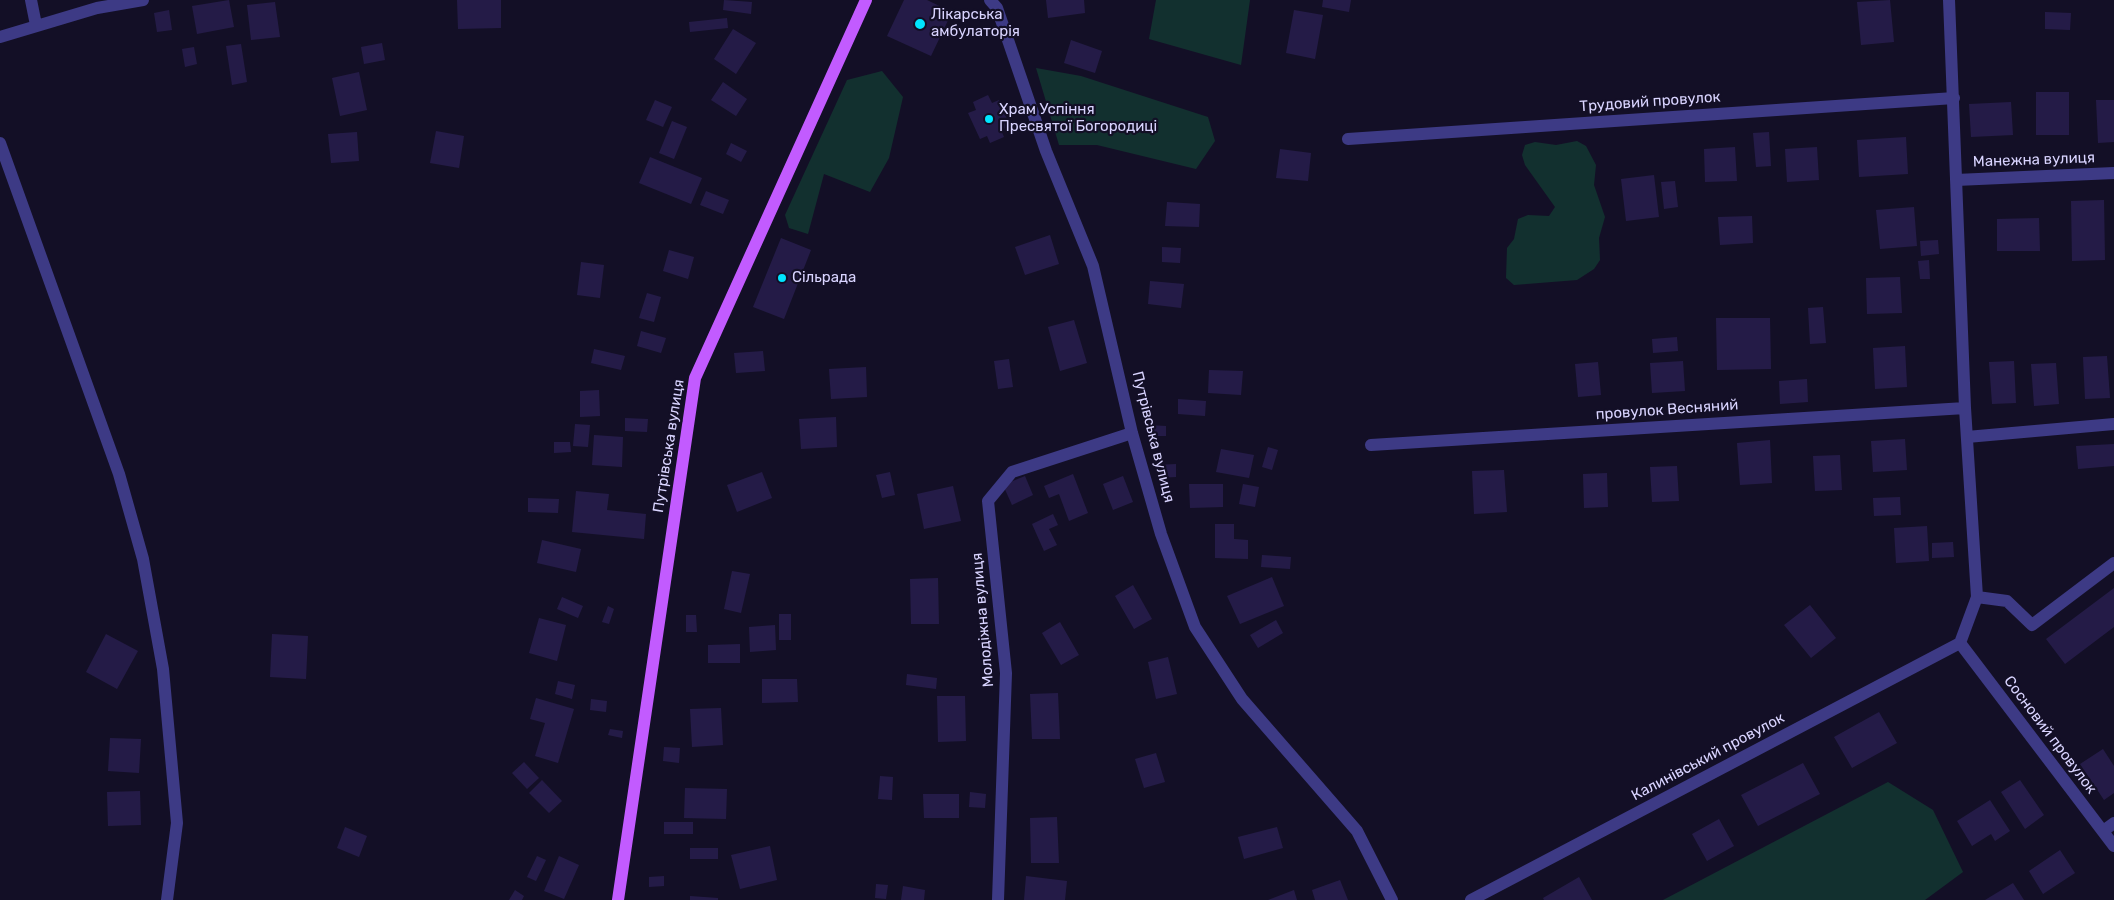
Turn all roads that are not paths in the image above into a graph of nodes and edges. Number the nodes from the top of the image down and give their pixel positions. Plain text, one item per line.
1 (31, 0) edge
2 (143, 0) edge
3 (866, 0) edge
4 (1949, 0) edge
5 (995, 3) edge
6 (36, 25) junction
7 (0, 37) edge
8 (1954, 98) junction
9 (1348, 139) dead end
10 (0, 143) edge
11 (2114, 173) edge
12 (1956, 180) junction
13 (1965, 408) junction
14 (2114, 424) edge
15 (1132, 432) junction
16 (1967, 437) junction
17 (1371, 445) dead end
18 (2114, 563) edge
19 (1977, 597) junction
20 (1960, 643) junction
21 (2114, 823) edge
22 (2103, 831) junction
23 (2114, 846) edge
24 (167, 900) edge
25 (618, 900) edge
26 (998, 900) edge
27 (1392, 900) edge
28 (1470, 900) edge

1 - 6 street
2 - 6 street
3 - 25 main road, Путрівська вулиця
4 - 8 street
5 - 15 street, Путрівська вулиця
6 - 7 street
8 - 9 street, Трудовий провулок
8 - 12 street
10 - 24 street
11 - 12 street, Манежна вулиця
12 - 13 street
13 - 16 street
13 - 17 street, провулок Весняний
14 - 16 street
15 - 26 street, Молодіжна вулиця
15 - 27 street, Путрівська вулиця
16 - 19 street
18 - 19 street
19 - 20 street
20 - 22 street, Сосновий провулок
20 - 28 street, Калинівський провулок
21 - 22 street
22 - 23 street, Сосновий провулок

